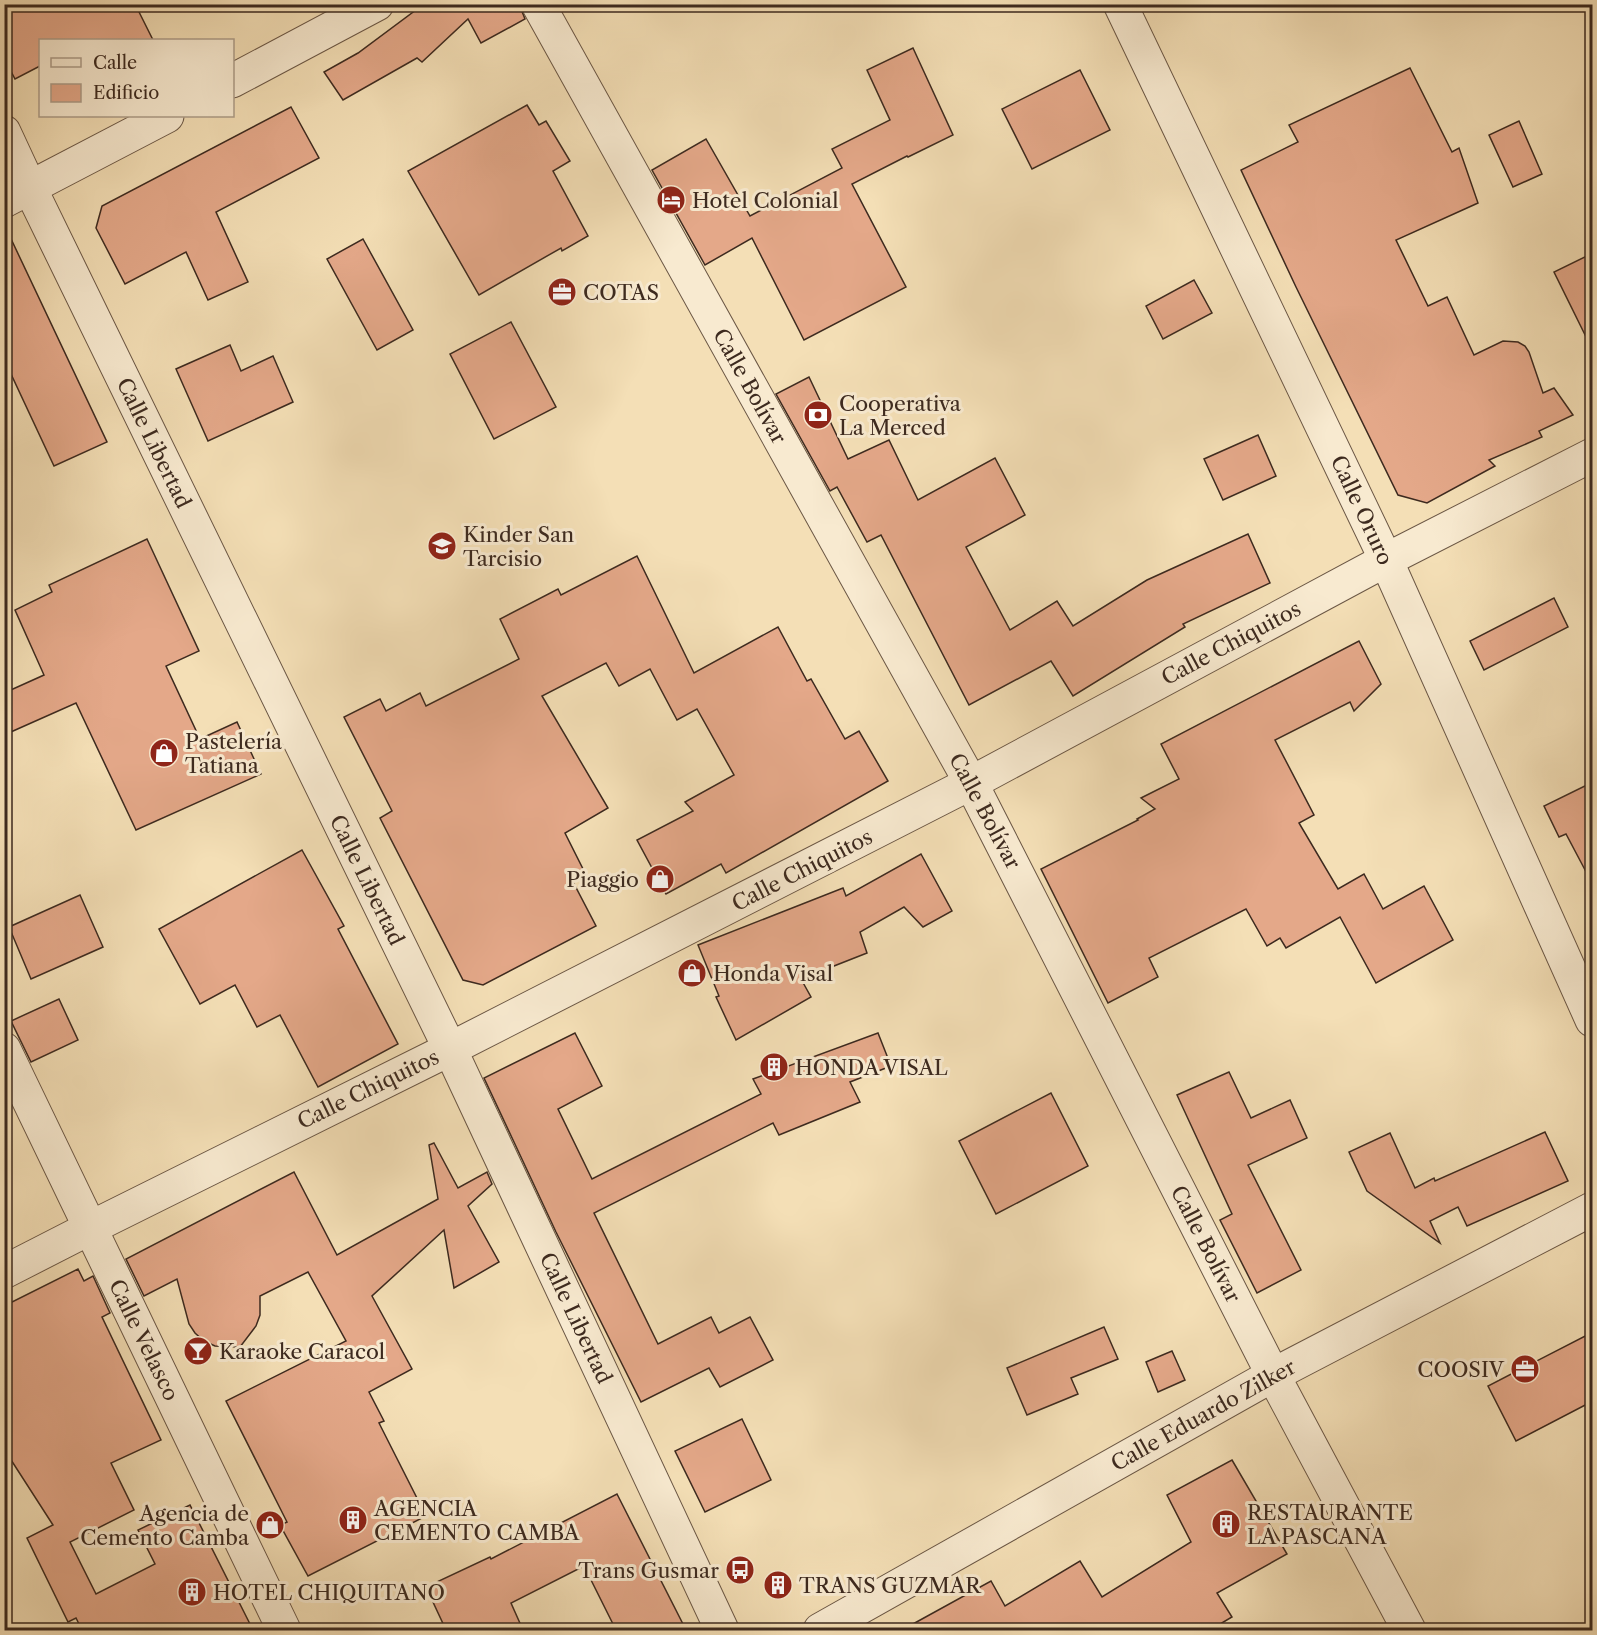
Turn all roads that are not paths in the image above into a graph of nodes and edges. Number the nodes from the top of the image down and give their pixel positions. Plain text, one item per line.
1 (377, 4) edge
2 (538, 4) edge
3 (1120, 4) edge
4 (234, 80) edge
5 (165, 117) edge
6 (4, 132) edge
7 (17, 194) edge
8 (1593, 455) edge
9 (1386, 560) junction
10 (971, 783) junction
11 (1593, 1020) edge
12 (4, 1049) edge
13 (450, 1049) junction
14 (1593, 1209) edge
15 (90, 1228) junction
16 (4, 1272) edge
17 (1273, 1376) junction
18 (284, 1630) edge
19 (722, 1630) edge
20 (820, 1630) edge
21 (1409, 1630) edge

1 - 4 street
2 - 10 street, Calle Bolívar
3 - 9 street, Calle Oruro
5 - 7 street
6 - 7 street, Calle Libertad
7 - 13 street, Calle Libertad
8 - 9 street, Calle Chiquitos
9 - 10 street, Calle Chiquitos
9 - 11 street, Calle Oruro
10 - 13 street, Calle Chiquitos
10 - 17 street, Calle Bolívar
12 - 15 street, Calle Velasco
13 - 15 street, Calle Chiquitos
13 - 19 street, Calle Libertad
14 - 17 street, Calle Eduardo Zilker
15 - 16 street, Calle Chiquitos
15 - 18 street, Calle Velasco
17 - 20 street, Calle Eduardo Zilker
17 - 21 street, Calle Bolívar

